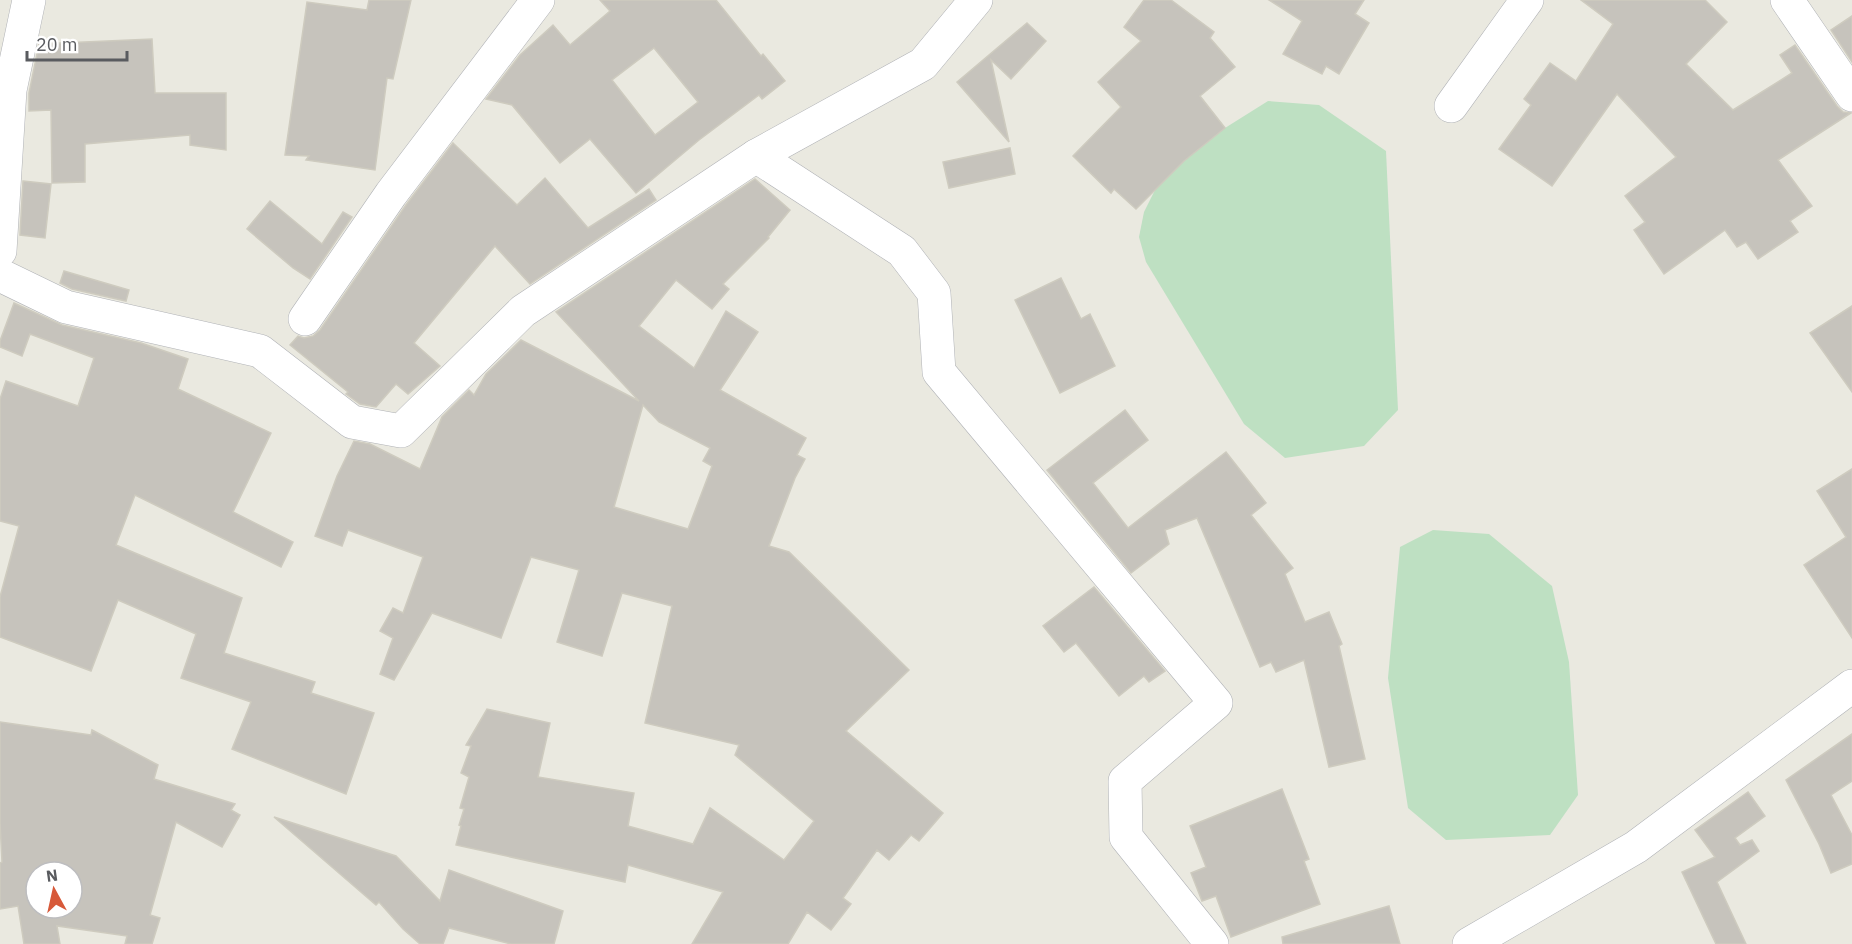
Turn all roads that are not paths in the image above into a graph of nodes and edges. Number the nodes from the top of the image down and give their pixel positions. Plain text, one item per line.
1 (29, 0) edge
2 (538, 0) edge
3 (976, 0) edge
4 (1527, 0) edge
5 (1787, 0) edge
6 (5, 89) edge
7 (1852, 95) edge
8 (1451, 106) dead end
9 (756, 156) junction
10 (0, 251) edge
11 (0, 275) edge
12 (305, 319) dead end
13 (1852, 686) edge
14 (1212, 944) edge
15 (1469, 944) edge

1 - 6 street
2 - 12 street
3 - 9 street
4 - 8 street
5 - 7 street
6 - 10 street
9 - 11 street
9 - 14 street
13 - 15 street

